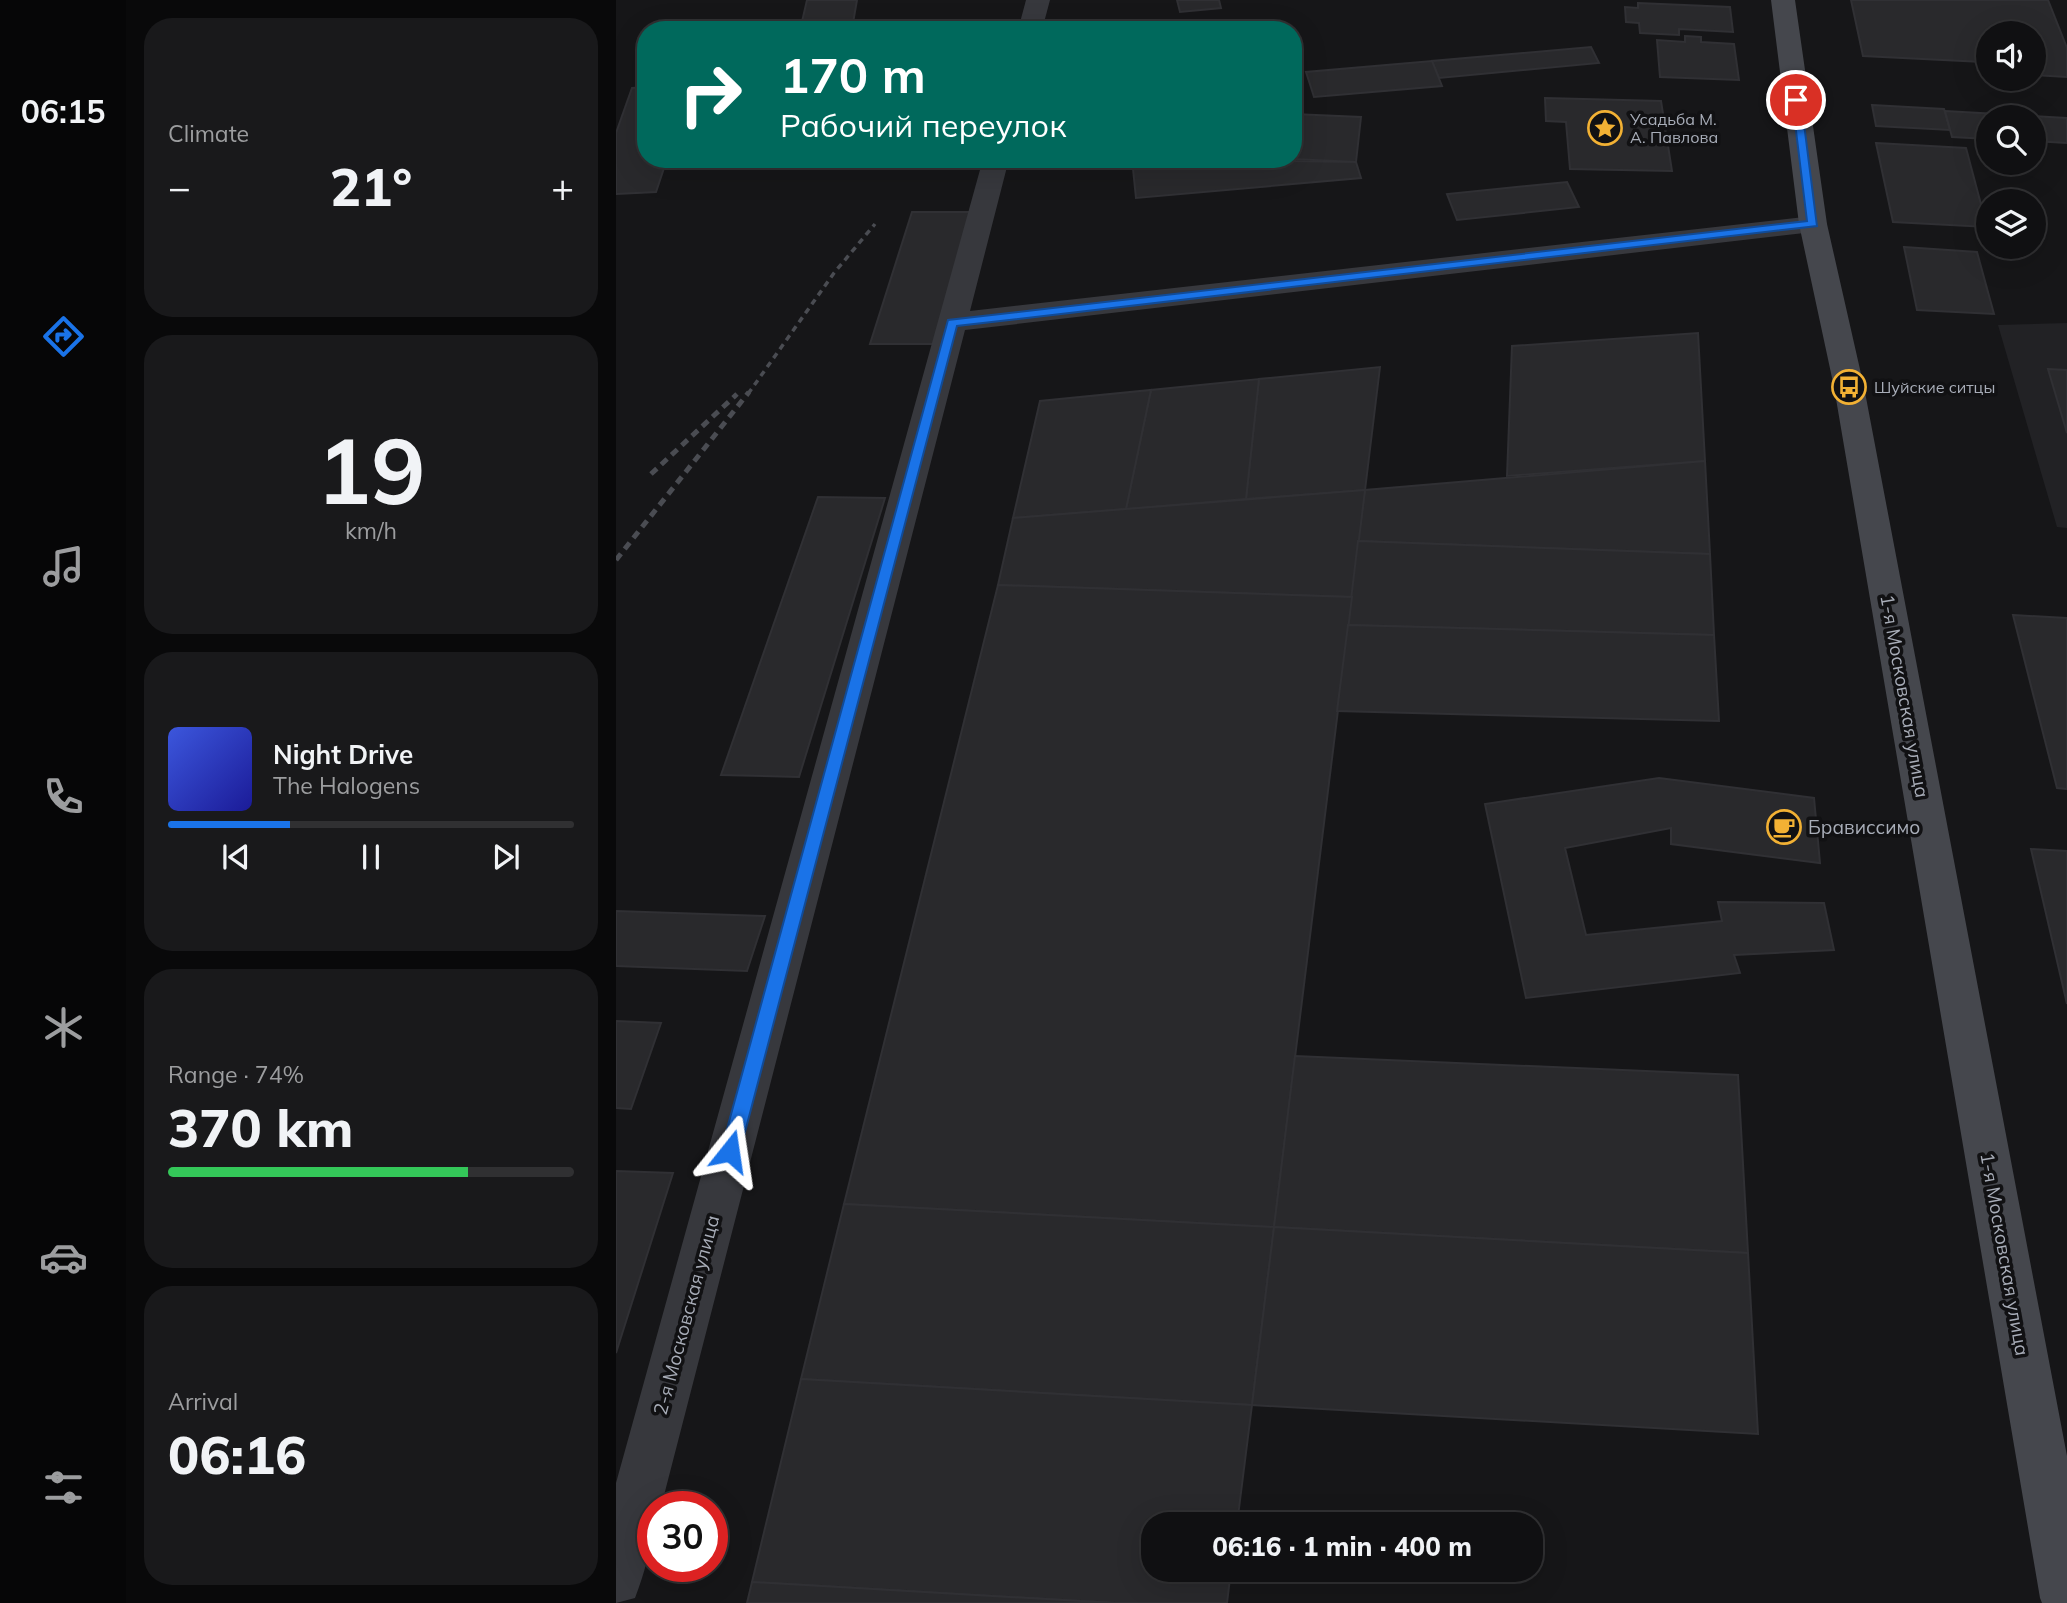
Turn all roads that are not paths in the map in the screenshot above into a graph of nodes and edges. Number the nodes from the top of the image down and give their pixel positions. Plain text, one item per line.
1 (1038, 0) edge
2 (1783, 0) edge
3 (1032, 21) edge
4 (994, 168) edge
5 (1813, 224) junction
6 (952, 322) junction
7 (616, 1579) edge
8 (2067, 1598) edge

1 - 3 street
2 - 5 main road, 1-я Московская улица
4 - 6 street, 2-я Московская улица
5 - 6 street
5 - 8 main road, 1-я Московская улица
6 - 7 street, 2-я Московская улица

